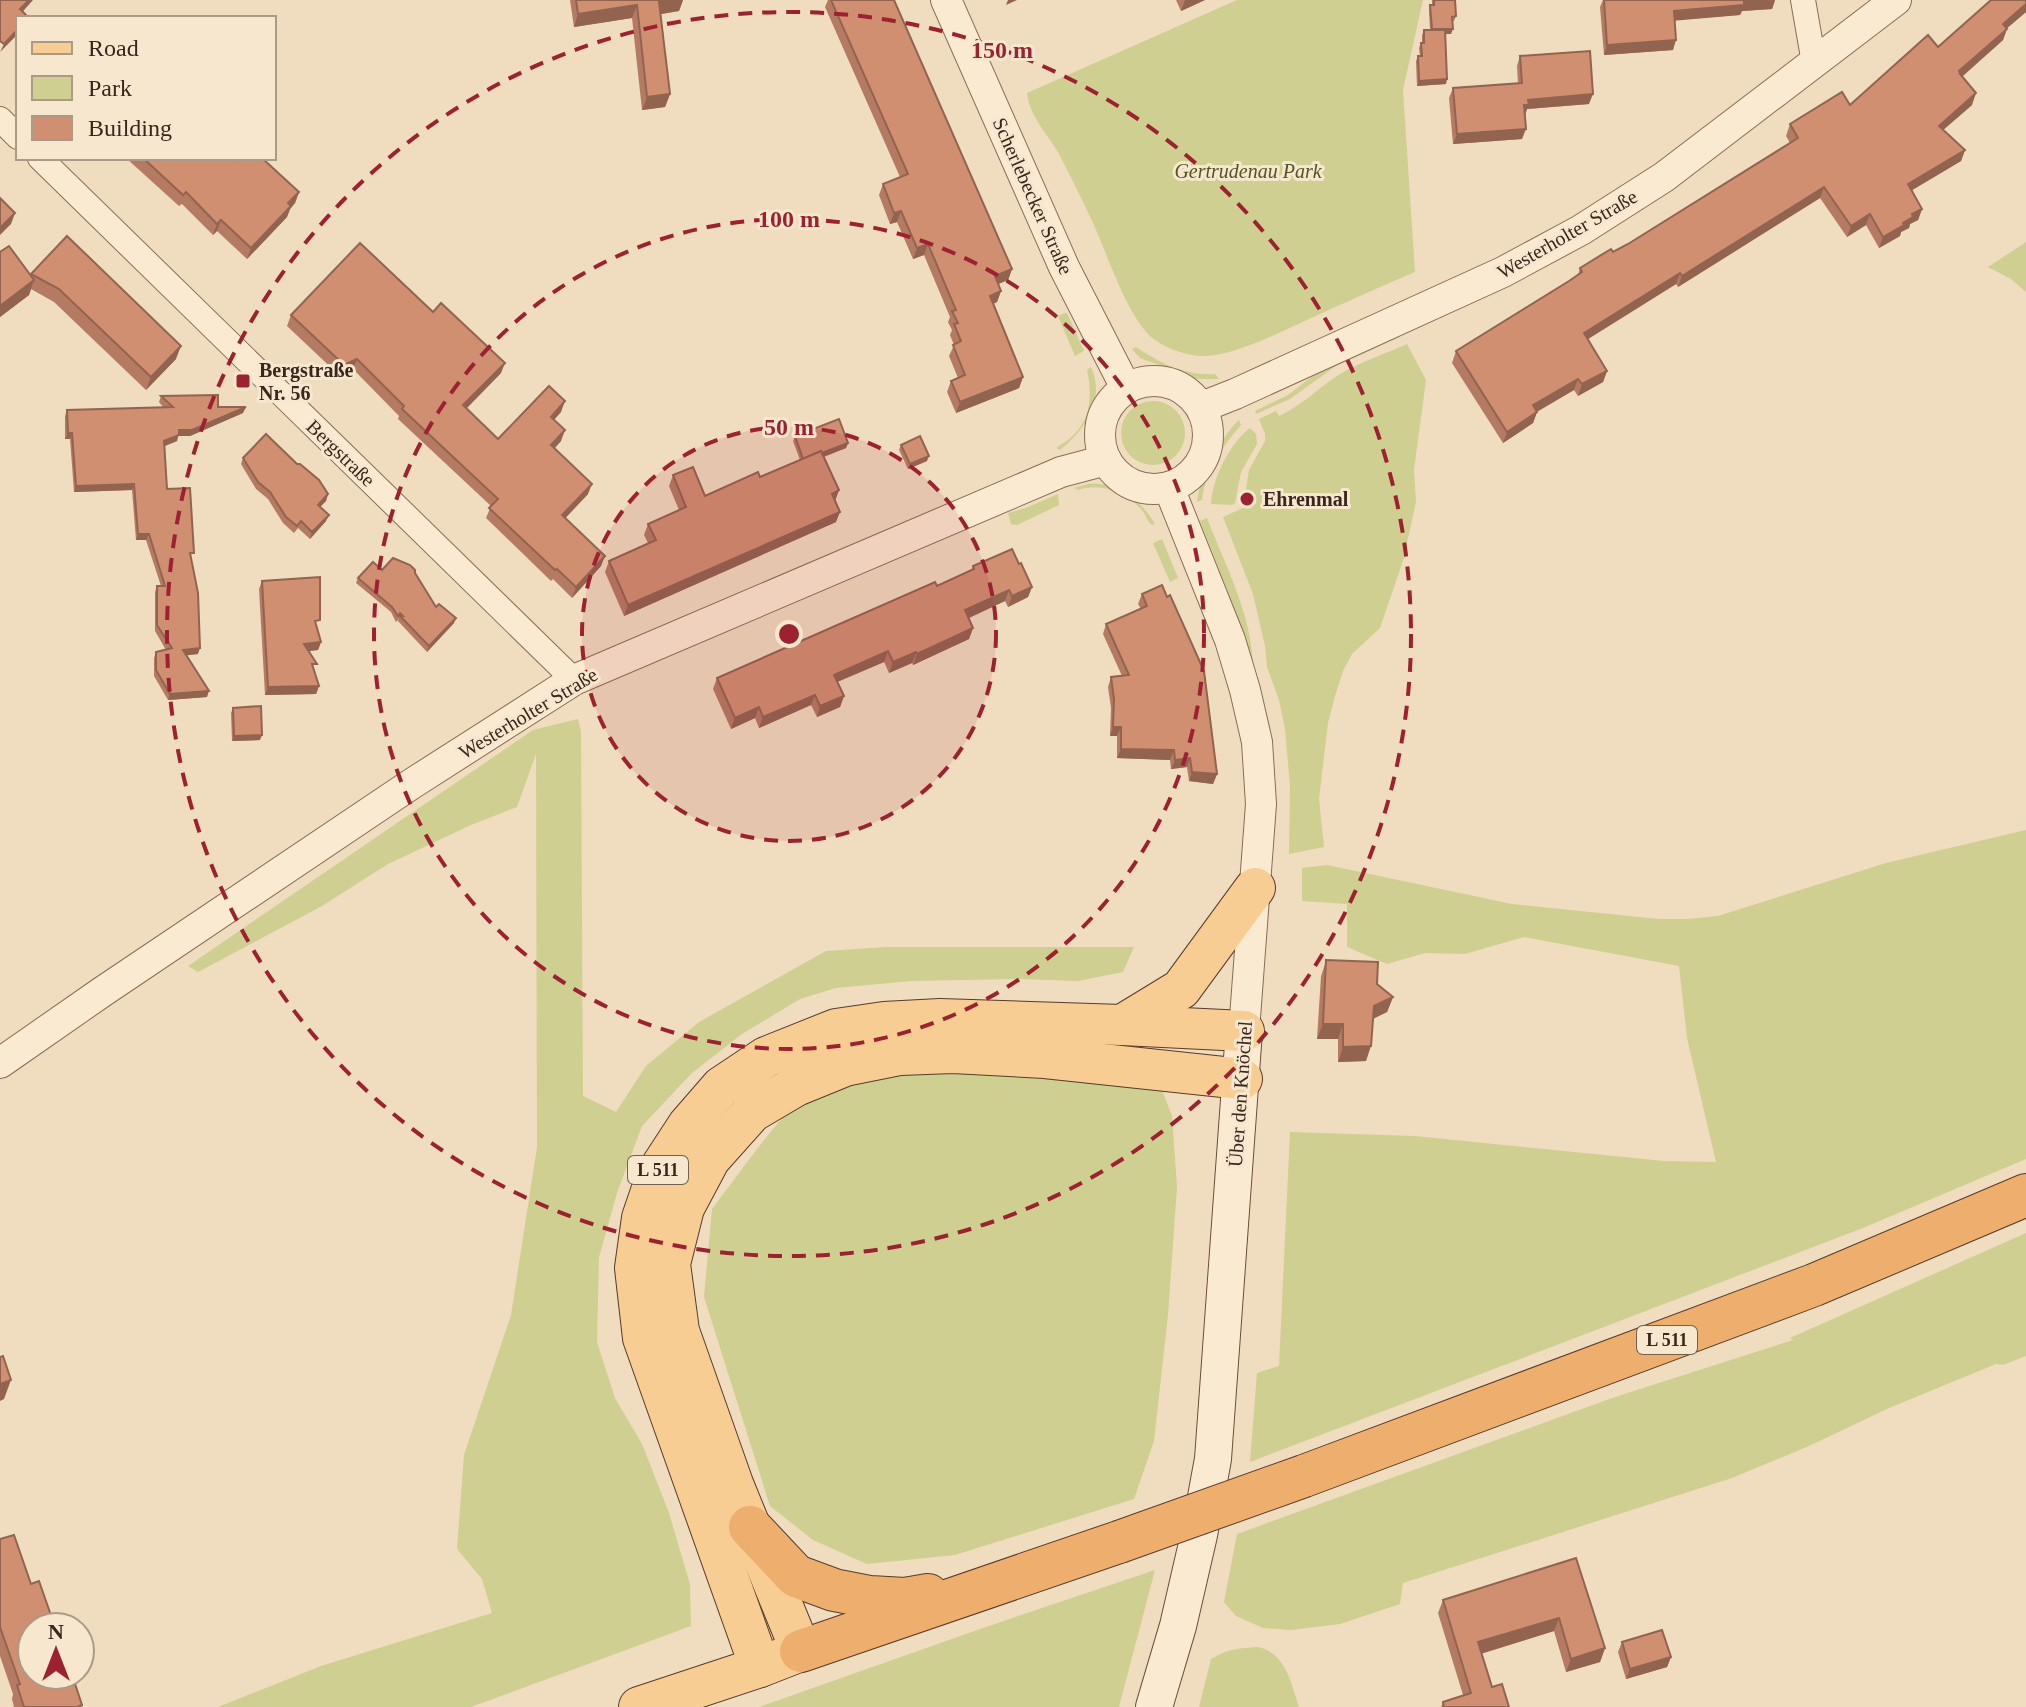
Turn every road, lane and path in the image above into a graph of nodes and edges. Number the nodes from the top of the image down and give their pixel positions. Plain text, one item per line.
1 (946, 0) edge
2 (1803, 0) edge
3 (1896, 0) edge
4 (1814, 63) junction
5 (0, 119) edge
6 (16, 135) edge
7 (42, 160) edge
8 (1126, 388) junction
9 (1202, 407) junction
10 (1106, 460) junction
11 (1169, 488) junction
12 (574, 680) junction
13 (1255, 888) junction
14 (1122, 1025) junction
15 (1244, 1031) junction
16 (0, 1063) edge
17 (1242, 1079) junction
18 (2026, 1195) edge
19 (750, 1527) junction
20 (996, 1584) junction
21 (801, 1651) junction
22 (760, 1667) junction
23 (639, 1707) edge
24 (1154, 1707) edge

1 - 8 street, Scherlebecker Straße
2 - 4 street
3 - 4 street, Westerholter Straße
4 - 9 street, Westerholter Straße
5 - 6 street
7 - 12 street, Bergstraße
8 - 9 street
8 - 10 street
9 - 11 street
10 - 11 street
10 - 12 street, Westerholter Straße
11 - 13 street, Über den Knöchel
12 - 16 street, Westerholter Straße
13 - 14 main road
13 - 15 street, Über den Knöchel
14 - 15 main road, L 511
14 - 22 main road, L 511
15 - 17 main road, Über den Knöchel
17 - 19 main road, L 511
17 - 24 main road, Über den Knöchel
18 - 20 highway, L 511, bridge
19 - 20 highway, L 511
19 - 21 main road, L 511
20 - 21 highway, L 511
21 - 22 main road, L 511
22 - 23 main road, L 511

